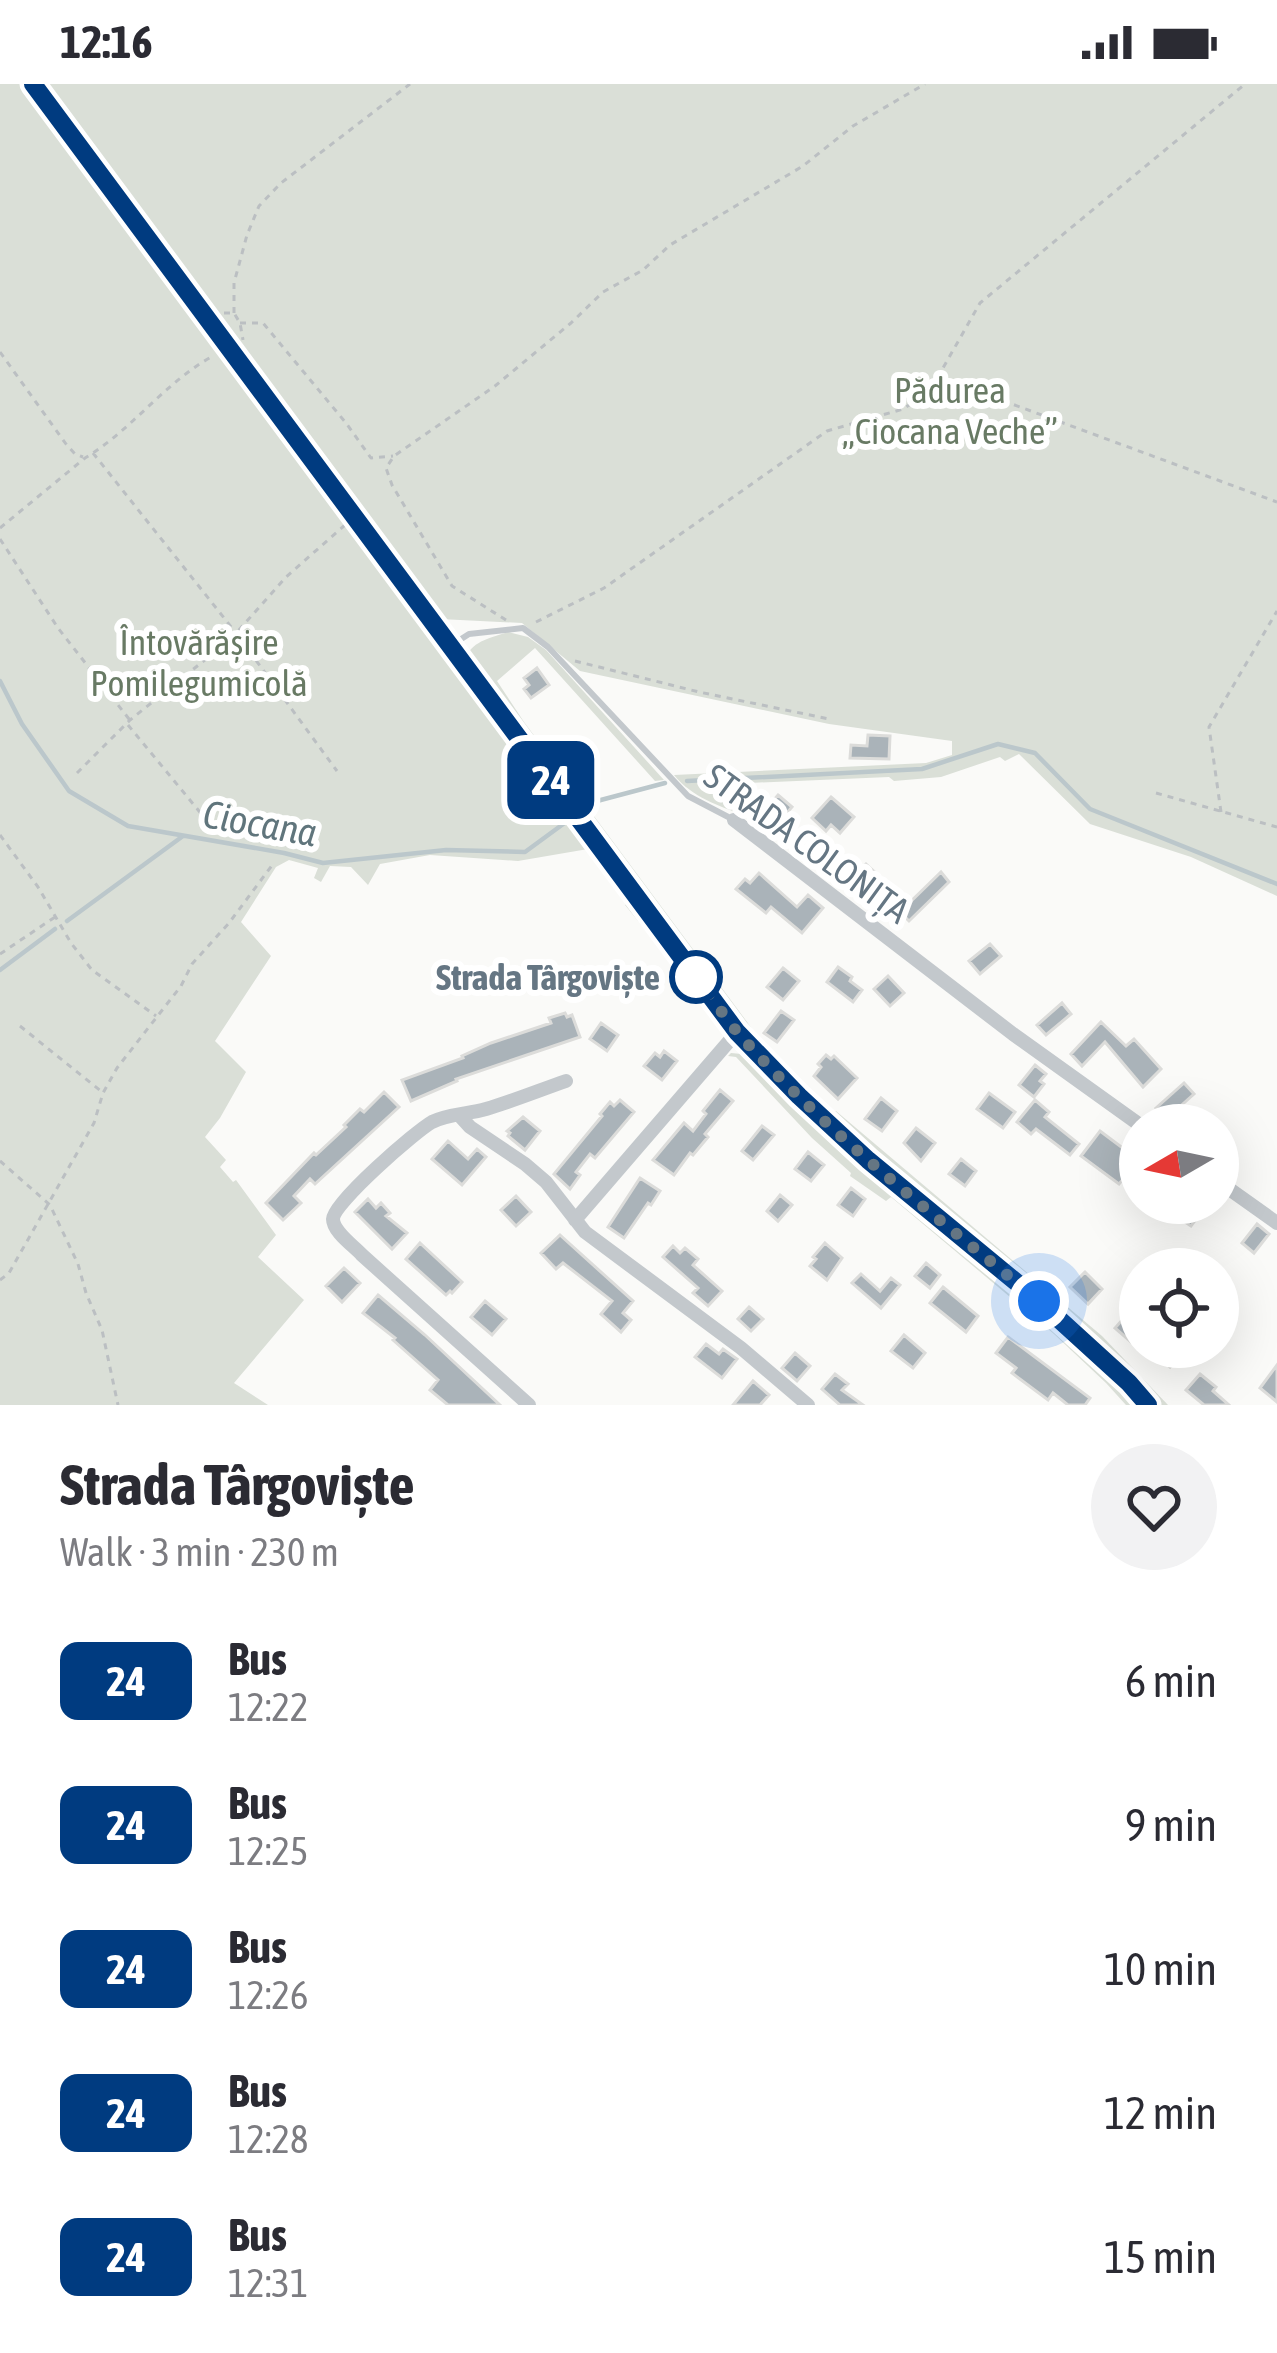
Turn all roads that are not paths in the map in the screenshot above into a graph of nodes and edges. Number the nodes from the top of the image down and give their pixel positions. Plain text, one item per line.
1 (33, 84) edge
2 (452, 646) junction
3 (734, 820) joint
4 (737, 1032) junction
5 (566, 1081) dead end
6 (1119, 1110) edge
7 (460, 1116) junction
8 (1239, 1196) edge
9 (575, 1220) junction
10 (1277, 1223) edge
11 (529, 1405) edge
12 (808, 1405) edge
13 (1148, 1405) edge

1 - 2 street
2 - 3 lane, STRADA COLONIȚA
2 - 4 street
3 - 6 street, STRADA COLONIȚA
4 - 9 street
4 - 13 street
5 - 7 street
7 - 9 street
7 - 11 street
8 - 10 street
9 - 12 street

